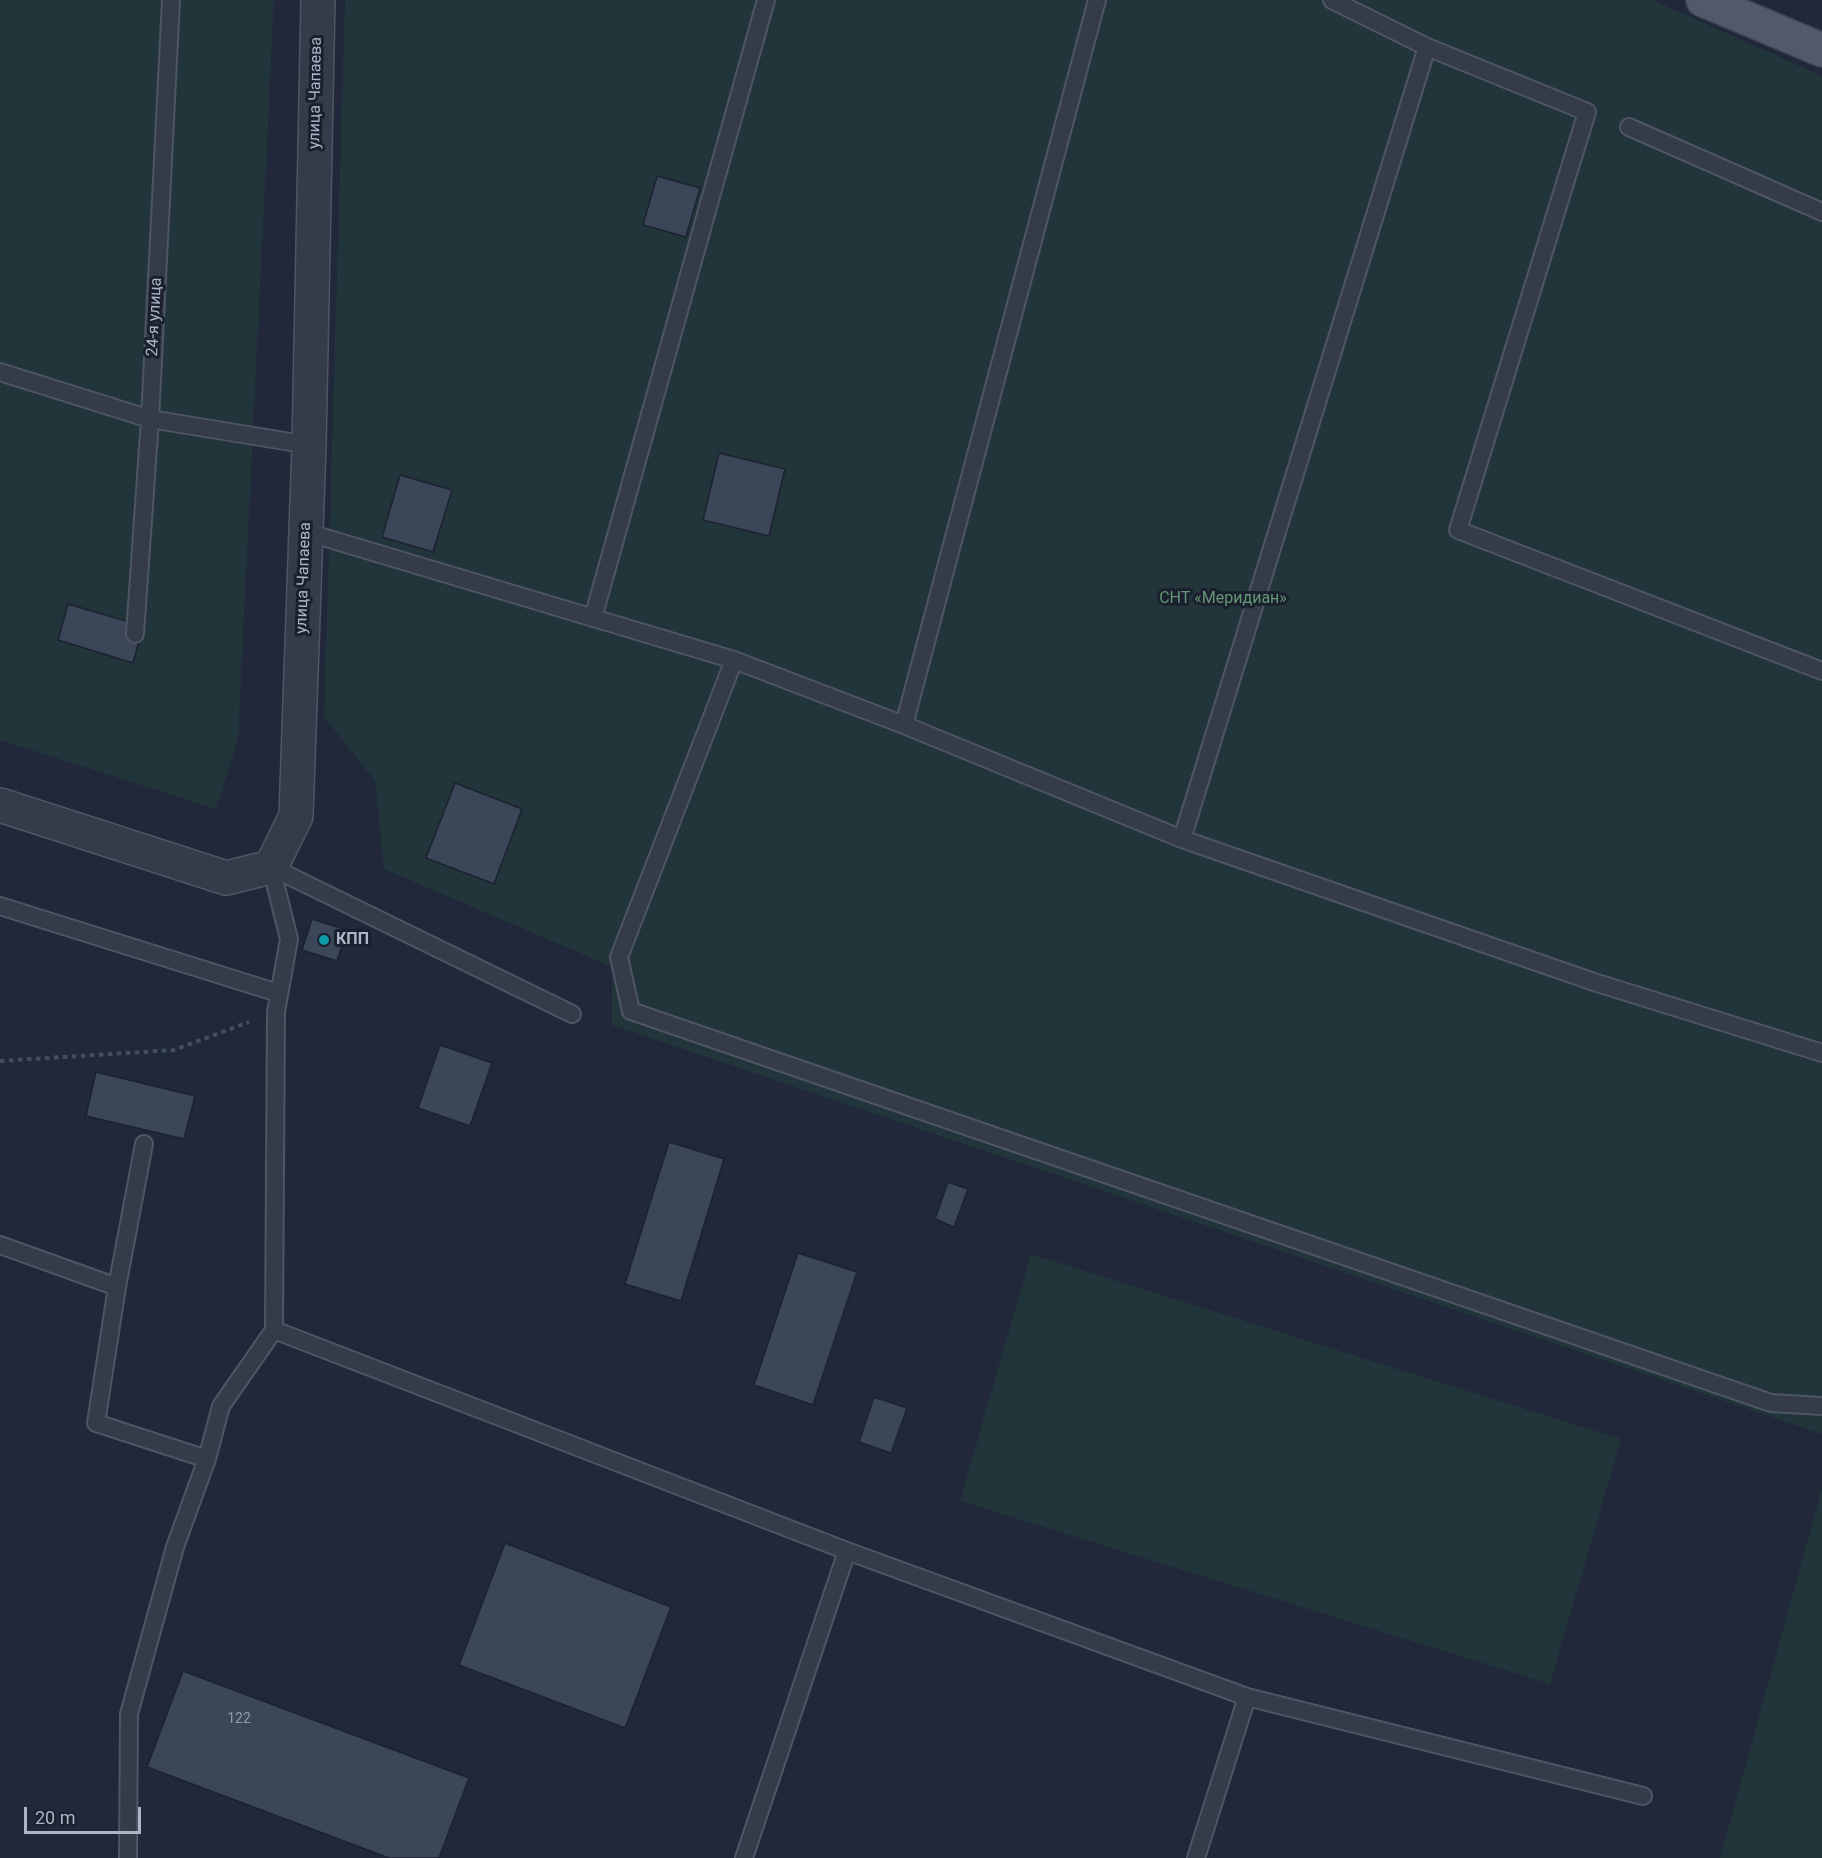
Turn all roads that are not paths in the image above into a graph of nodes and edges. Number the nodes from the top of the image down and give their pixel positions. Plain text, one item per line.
1 (171, 0) edge
2 (318, 0) edge
3 (766, 0) edge
4 (1097, 0) edge
5 (1332, 0) edge
6 (1703, 0) edge
7 (1427, 47) junction
8 (1822, 50) edge
9 (1629, 127) dead end
10 (1822, 212) edge
11 (0, 372) edge
12 (150, 419) junction
13 (309, 445) junction
14 (306, 532) junction
15 (593, 618) junction
16 (135, 634) dead end
17 (734, 660) junction
18 (1822, 671) edge
19 (904, 725) junction
20 (0, 805) edge
21 (1182, 839) junction
22 (271, 867) junction
23 (0, 906) edge
24 (278, 993) junction
25 (572, 1014) dead end
26 (1822, 1053) edge
27 (144, 1144) dead end
28 (0, 1245) edge
29 (117, 1287) junction
30 (274, 1330) junction
31 (1822, 1406) edge
32 (207, 1459) junction
33 (847, 1551) junction
34 (1246, 1697) junction
35 (1643, 1796) dead end
36 (128, 1858) edge
37 (744, 1858) edge
38 (1196, 1858) edge

1 - 12 lane, 24-я улица
2 - 13 street, улица Чапаева
3 - 15 lane
4 - 19 lane
5 - 7 lane
6 - 8 main road
7 - 18 lane
7 - 21 lane
9 - 10 lane
11 - 12 lane
12 - 13 lane
12 - 16 lane, 24-я улица
13 - 14 street, улица Чапаева
14 - 15 lane
14 - 22 street, улица Чапаева
15 - 17 lane
17 - 19 lane
17 - 31 lane
19 - 21 lane
20 - 22 street
21 - 26 lane
22 - 24 lane
22 - 25 lane
23 - 24 lane
24 - 30 lane
27 - 29 lane
28 - 29 lane
29 - 32 lane
30 - 32 lane
30 - 33 lane
32 - 36 lane
33 - 34 lane
33 - 37 lane
34 - 35 lane
34 - 38 lane

